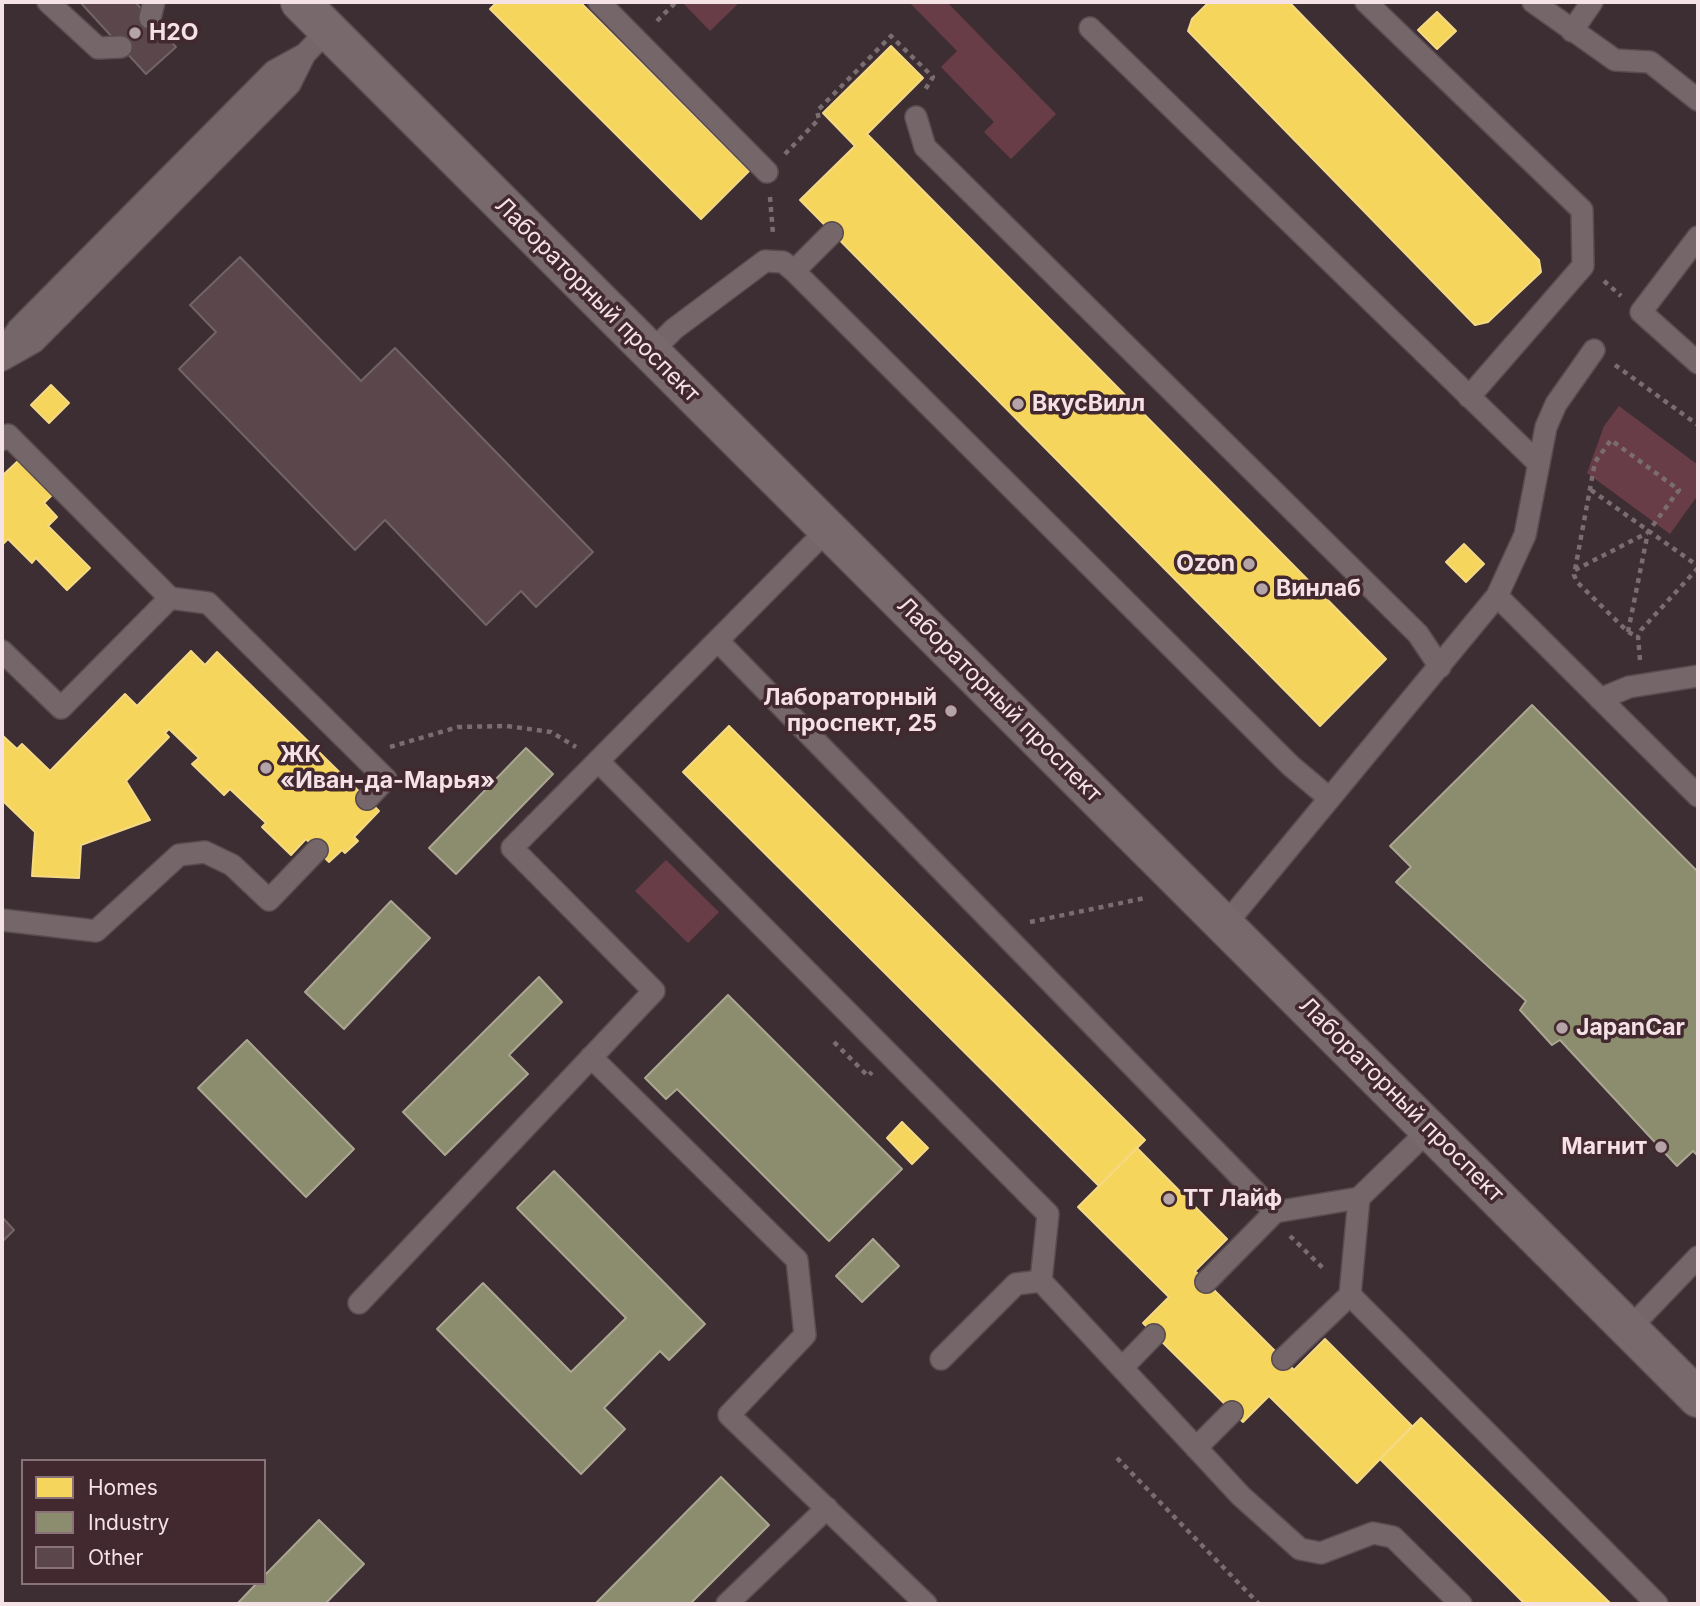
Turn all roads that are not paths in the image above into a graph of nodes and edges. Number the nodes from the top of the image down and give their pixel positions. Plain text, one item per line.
1 (48, 2) edge
2 (300, 2) edge
3 (599, 2) edge
4 (1366, 2) edge
5 (1533, 2) edge
6 (1592, 2) edge
7 (1090, 28) dead end
8 (1572, 31) junction
9 (316, 42) junction
10 (121, 47) dead end
11 (1698, 100) edge
12 (916, 117) road end
13 (767, 172) road end
14 (832, 233) dead end
15 (1698, 237) edge
16 (788, 267) junction
17 (1594, 350) road end
18 (2, 353) edge
19 (650, 353) junction
20 (2, 360) edge
21 (1698, 363) edge
22 (1469, 397) junction
23 (2, 440) edge
24 (1539, 464) junction
25 (827, 530) junction
26 (1497, 596) junction
27 (170, 598) junction
28 (718, 641) junction
29 (2, 650) edge
30 (1440, 667) junction
31 (1698, 676) edge
32 (1600, 699) junction
33 (598, 761) junction
34 (1698, 796) edge
35 (1329, 798) junction
36 (368, 799) dead end
37 (317, 850) dead end
38 (2, 920) edge
39 (1225, 925) junction
40 (591, 1057) junction
41 (1430, 1129) junction
42 (1359, 1198) junction
43 (1275, 1212) junction
44 (1698, 1257) edge
45 (1041, 1282) junction
46 (1206, 1282) dead end
47 (1350, 1295) junction
48 (359, 1303) dead end
49 (1629, 1329) junction
50 (1154, 1335) dead end
51 (942, 1359) dead end
52 (1283, 1359) dead end
53 (1122, 1368) junction
54 (1698, 1398) edge
55 (1232, 1412) dead end
56 (1196, 1448) junction
57 (827, 1508) junction
58 (727, 1604) edge
59 (926, 1604) edge
60 (1461, 1604) edge
61 (1657, 1604) edge

1 - 10 lane
2 - 9 street, Лабораторный проспект
3 - 13 lane
4 - 22 lane
5 - 8 lane
6 - 8 lane
7 - 22 lane
8 - 11 lane
9 - 18 lane
9 - 19 street, Лабораторный проспект
9 - 20 lane
12 - 30 lane
14 - 16 lane
15 - 21 lane
16 - 19 lane
16 - 35 lane
17 - 24 lane
19 - 25 street, Лабораторный проспект
22 - 24 lane
23 - 27 lane
24 - 26 lane
25 - 28 lane
25 - 39 street, Лабораторный проспект
26 - 30 lane
26 - 32 lane
27 - 29 lane
27 - 36 lane
28 - 33 lane
28 - 43 lane
30 - 35 lane
31 - 32 lane
32 - 34 lane
33 - 40 lane
33 - 45 lane
35 - 39 lane
37 - 38 lane
39 - 41 street, Лабораторный проспект
40 - 48 lane
40 - 57 lane
41 - 42 lane
41 - 49 street, Лабораторный проспект
42 - 43 lane
42 - 47 lane
43 - 46 lane
44 - 49 lane
45 - 51 lane
45 - 53 lane
47 - 52 lane
47 - 61 lane
49 - 54 street, Лабораторный проспект
50 - 53 lane
53 - 56 lane
55 - 56 lane
56 - 60 lane
57 - 58 lane
57 - 59 lane

